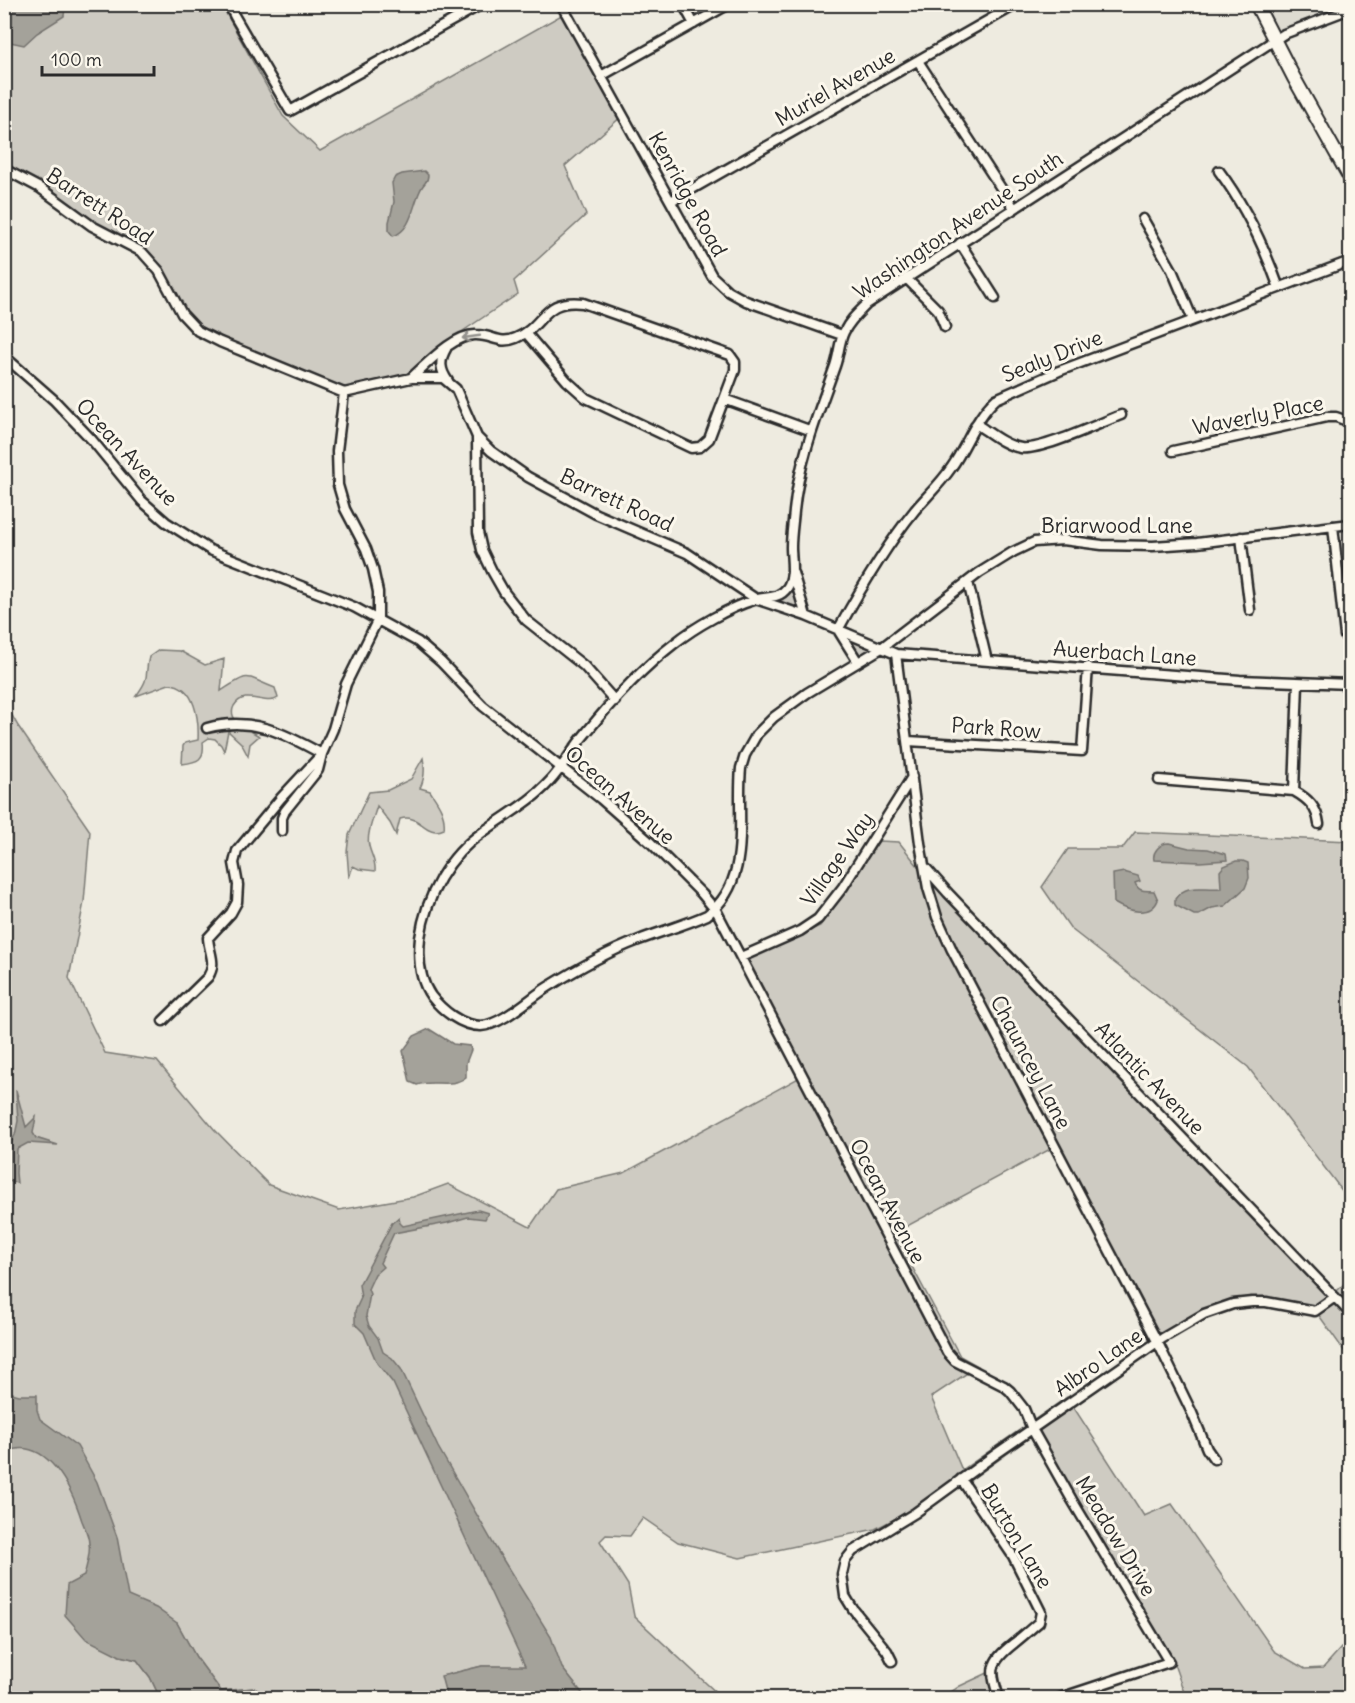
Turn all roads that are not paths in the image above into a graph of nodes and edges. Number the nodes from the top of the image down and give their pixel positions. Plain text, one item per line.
1 (233, 4) edge
2 (482, 4) edge
3 (561, 4) edge
4 (682, 4) edge
5 (729, 4) edge
6 (1017, 4) edge
7 (1256, 4) edge
8 (1350, 9) edge
9 (694, 24) junction
10 (1274, 41) junction
11 (918, 61) junction
12 (601, 76) junction
13 (4, 169) edge
14 (1219, 171) dead end
15 (1350, 176) edge
16 (671, 201) junction
17 (1014, 208) junction
18 (1143, 219) dead end
19 (960, 243) junction
20 (1350, 261) edge
21 (906, 278) junction
22 (1279, 288) junction
23 (995, 298) dead end
24 (1193, 320) junction
25 (945, 327) dead end
26 (526, 333) junction
27 (842, 335) junction
28 (447, 347) junction
29 (4, 356) edge
30 (411, 378) junction
31 (448, 381) junction
32 (344, 393) junction
33 (724, 399) junction
34 (1121, 415) dead end
35 (1350, 422) edge
36 (976, 424) junction
37 (812, 430) junction
38 (477, 437) junction
39 (1173, 451) dead end
40 (1350, 524) edge
41 (1333, 526) junction
42 (1241, 537) junction
43 (792, 570) junction
44 (968, 582) junction
45 (756, 599) junction
46 (1250, 610) dead end
47 (806, 616) junction
48 (378, 619) junction
49 (838, 630) junction
50 (1345, 636) dead end
51 (880, 649) junction
52 (896, 654) junction
53 (987, 661) junction
54 (858, 662) junction
55 (1088, 668) junction
56 (1299, 683) junction
57 (1350, 684) edge
58 (615, 700) junction
59 (207, 728) dead end
60 (908, 741) junction
61 (322, 754) junction
62 (561, 766) junction
63 (912, 777) junction
64 (1160, 780) dead end
65 (1294, 790) junction
66 (1319, 824) dead end
67 (282, 831) dead end
68 (925, 867) junction
69 (715, 909) junction
70 (741, 957) junction
71 (163, 1021) dead end
72 (1335, 1297) junction
73 (1350, 1313) edge
74 (1158, 1343) junction
75 (1032, 1429) junction
76 (1214, 1459) dead end
77 (961, 1479) junction
78 (892, 1661) dead end
79 (999, 1698) edge
80 (1060, 1698) edge

1 - 2 street
3 - 12 street, Kenridge Road
4 - 9 street
5 - 9 street
6 - 11 street, Muriel Avenue
7 - 10 main road
8 - 10 street, Washington Avenue South
9 - 12 street
10 - 15 main road
10 - 17 street, Washington Avenue South
11 - 16 street, Muriel Avenue
11 - 17 street
12 - 16 street, Kenridge Road
13 - 32 street, Barrett Road
14 - 22 street
16 - 27 street, Kenridge Road
17 - 19 street, Washington Avenue South
18 - 24 street
19 - 21 street, Washington Avenue South
19 - 23 street
20 - 22 street, Sealy Drive
21 - 25 street
21 - 27 street, Washington Avenue South
22 - 24 street, Sealy Drive
24 - 36 street, Sealy Drive
26 -> 28 street
26 - 33 street
26 - 33 street
27 - 37 street, Washington Avenue South
28 - 30 street
28 - 31 street
29 - 48 street, Ocean Avenue
30 - 31 street
30 - 32 street
31 - 38 street, Barrett Road
32 - 48 street
33 - 37 street
34 - 36 street
35 - 39 street, Waverly Place
36 - 49 street, Sealy Drive
37 - 43 street, Washington Avenue South
38 - 45 street, Barrett Road
38 - 58 street
40 - 41 street, Briarwood Lane
41 - 42 street, Briarwood Lane
41 - 50 street
42 - 44 street, Briarwood Lane
42 - 46 street
43 - 45 street, Washington Avenue South
43 - 47 street, Washington Avenue South
44 - 51 street, Briarwood Lane
44 - 53 street
45 - 47 street, Barrett Road
45 - 58 street
47 - 49 street, Barrett Road
48 - 61 street
48 - 62 street, Ocean Avenue
49 - 51 street, Barrett Road
49 - 54 street
51 - 52 street
51 - 54 street, Briarwood Lane
52 - 53 street, Auerbach Lane
52 - 60 street, Chauncey Lane
53 - 55 street, Auerbach Lane
54 - 69 street, Briarwood Lane
55 - 56 street, Auerbach Lane
55 - 60 street, Park Row
56 - 57 street, Auerbach Lane
56 - 65 street
58 - 62 street
59 - 61 street
60 - 63 street, Chauncey Lane
61 - 67 street
61 - 71 street
62 - 69 street, Ocean Avenue
62 - 69 street
63 - 68 street, Chauncey Lane
63 - 70 street, Village Way
64 - 65 street
65 - 66 street
68 - 72 street, Atlantic Avenue
68 - 74 street, Chauncey Lane
69 - 70 street, Ocean Avenue
70 - 75 street, Ocean Avenue
72 - 73 street, Atlantic Avenue
72 - 74 street, Albro Lane
74 - 75 street, Albro Lane
74 - 76 street, Chauncey Lane
75 - 77 street, Albro Lane
75 - 80 street, Meadow Drive
77 - 78 street, Albro Lane
77 - 79 street, Burton Lane

